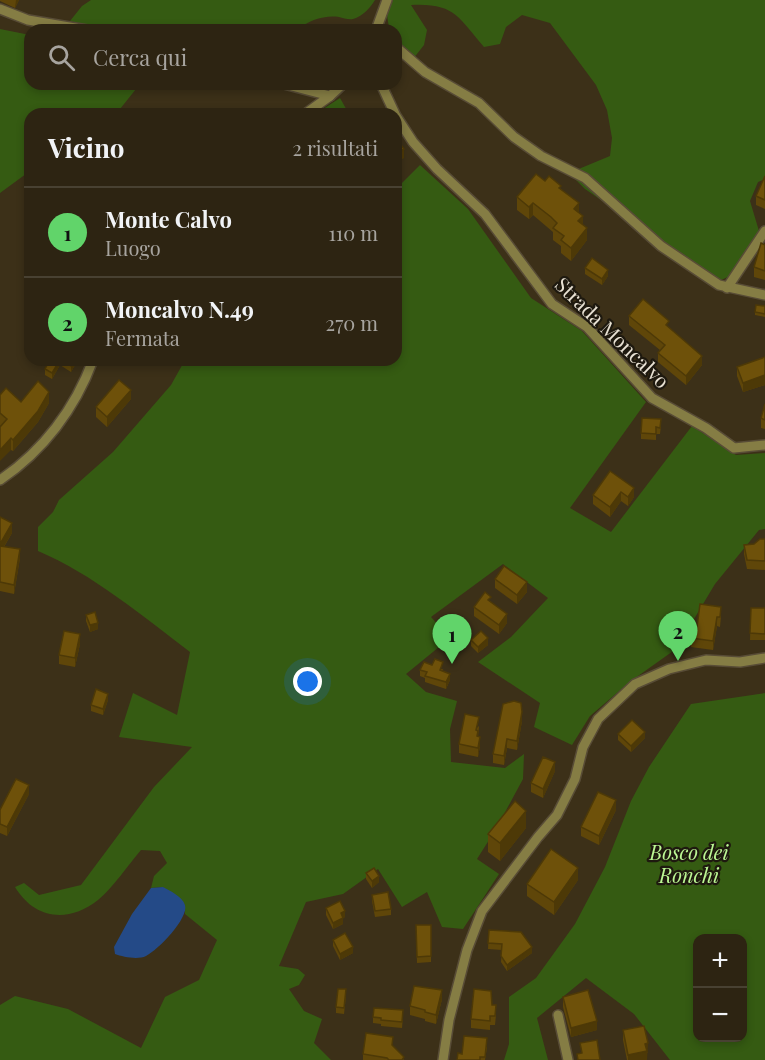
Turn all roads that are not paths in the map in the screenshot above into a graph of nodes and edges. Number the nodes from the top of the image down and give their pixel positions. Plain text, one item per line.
1 (387, 0) edge
2 (0, 9) edge
3 (52, 24) edge
4 (379, 24) edge
5 (402, 52) edge
6 (307, 90) edge
7 (336, 90) edge
8 (384, 90) edge
9 (330, 96) junction
10 (313, 108) edge
11 (392, 108) edge
12 (402, 125) edge
13 (765, 231) edge
14 (728, 288) junction
15 (765, 295) edge
16 (90, 366) edge
17 (765, 445) edge
18 (0, 480) edge
19 (765, 658) edge
20 (558, 1015) dead end
21 (443, 1060) edge
22 (568, 1060) edge

1 - 4 street
2 - 3 street
5 - 14 street
6 - 9 street
7 - 9 street
8 - 11 street, Strada Moncalvo
9 - 10 street
12 - 17 street, Strada Moncalvo
13 - 14 street
14 - 15 street
16 - 18 street
19 - 21 street
20 - 22 street

